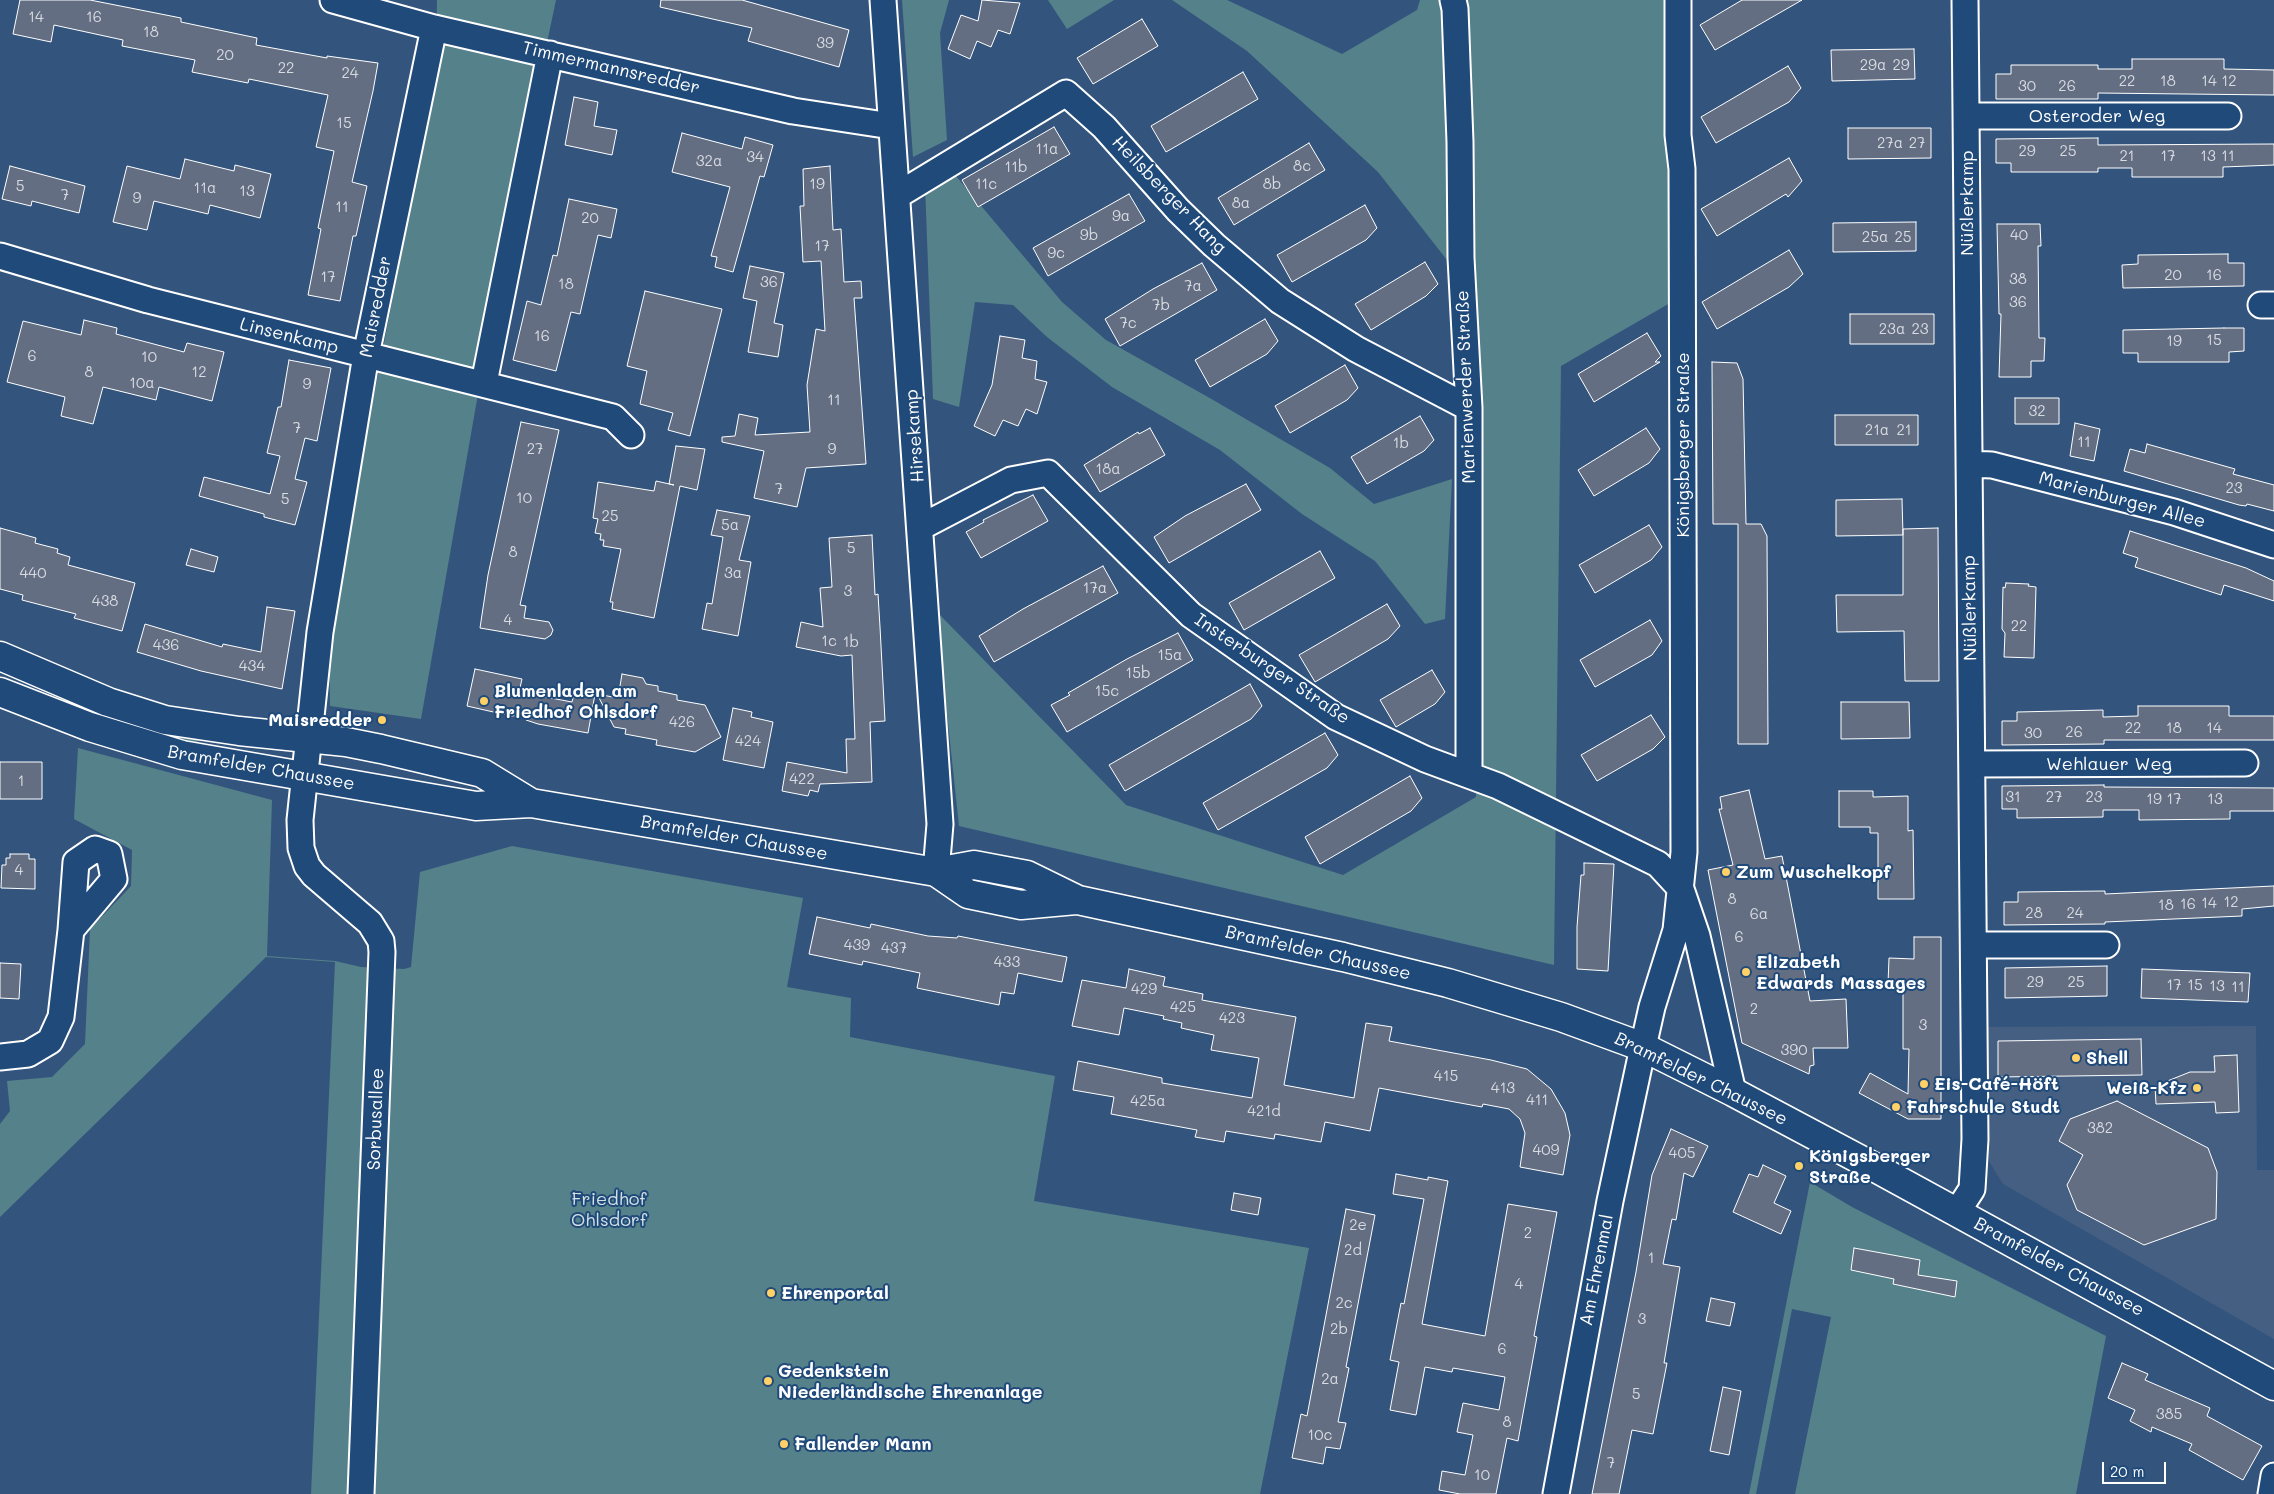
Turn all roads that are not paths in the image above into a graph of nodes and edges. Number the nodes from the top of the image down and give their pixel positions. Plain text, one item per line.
1 (333, 0) edge
2 (884, 0) edge
3 (1453, 0) edge
4 (1678, 0) edge
5 (1964, 0) edge
6 (434, 28) junction
7 (550, 54) junction
8 (1966, 116) junction
9 (2228, 116) dead end
10 (891, 126) junction
11 (898, 196) junction
12 (0, 256) edge
13 (366, 355) junction
14 (486, 373) dead end
15 (1469, 408) junction
16 (631, 435) dead end
17 (1969, 464) junction
18 (921, 526) junction
19 (2274, 545) edge
20 (0, 656) edge
21 (0, 692) edge
22 (310, 737) junction
23 (1972, 764) junction
24 (2245, 764) dead end
25 (1470, 774) junction
26 (305, 776) junction
27 (531, 803) junction
28 (936, 872) junction
29 (1681, 889) junction
30 (71, 930) dead end
31 (1974, 945) junction
32 (2106, 945) dead end
33 (1643, 1047) junction
34 (0, 1057) edge
35 (1733, 1092) junction
36 (1957, 1212) junction
37 (2274, 1386) edge
38 (2274, 1476) edge
39 (361, 1494) edge
40 (1556, 1494) edge
41 (2271, 1494) edge

1 - 6 street, Timmermannsredder
2 - 10 street, Hirsekamp
3 - 15 street, Marienwerder Straße
4 - 29 street, Königsberger Straße
5 - 8 street, Nüßlerkamp
6 - 7 street, Timmermannsredder
6 - 13 street, Maisredder
7 - 10 street, Timmermannsredder
7 - 14 street
8 - 9 street, Osteroder Weg
8 - 17 street, Nüßlerkamp
10 - 11 street, Hirsekamp
11 - 15 street, Heilsberger Hang
11 - 18 street, Hirsekamp
12 - 13 street, Linsenkamp
13 - 16 street, Linsenkamp
13 - 22 street, Maisredder
15 - 25 street, Marienwerder Straße
17 - 19 street, Marienburger Allee
17 - 23 street, Nüßlerkamp
18 - 25 street, Insterburger Straße
18 - 28 street, Hirsekamp
20 - 22 main road, Bramfelder Chaussee
21 - 26 main road, Bramfelder Chaussee
22 - 26 street, Maisredder
22 - 27 main road, Bramfelder Chaussee
23 - 24 street, Wehlauer Weg
23 - 31 street, Nüßlerkamp
25 - 29 street, Insterburger Straße
26 - 27 main road, Bramfelder Chaussee
26 - 39 street, Sorbusallee
27 - 28 main road, Bramfelder Chaussee
28 - 33 main road, Bramfelder Chaussee
29 - 33 street, Königsberger Straße
29 - 35 street, Königsberger Straße
30 - 34 street
31 - 32 street
31 - 36 street, Nüßlerkamp
33 - 35 main road, Bramfelder Chaussee
33 - 40 street, Am Ehrenmal
35 - 36 main road, Bramfelder Chaussee
36 - 37 main road, Bramfelder Chaussee
38 - 41 street

